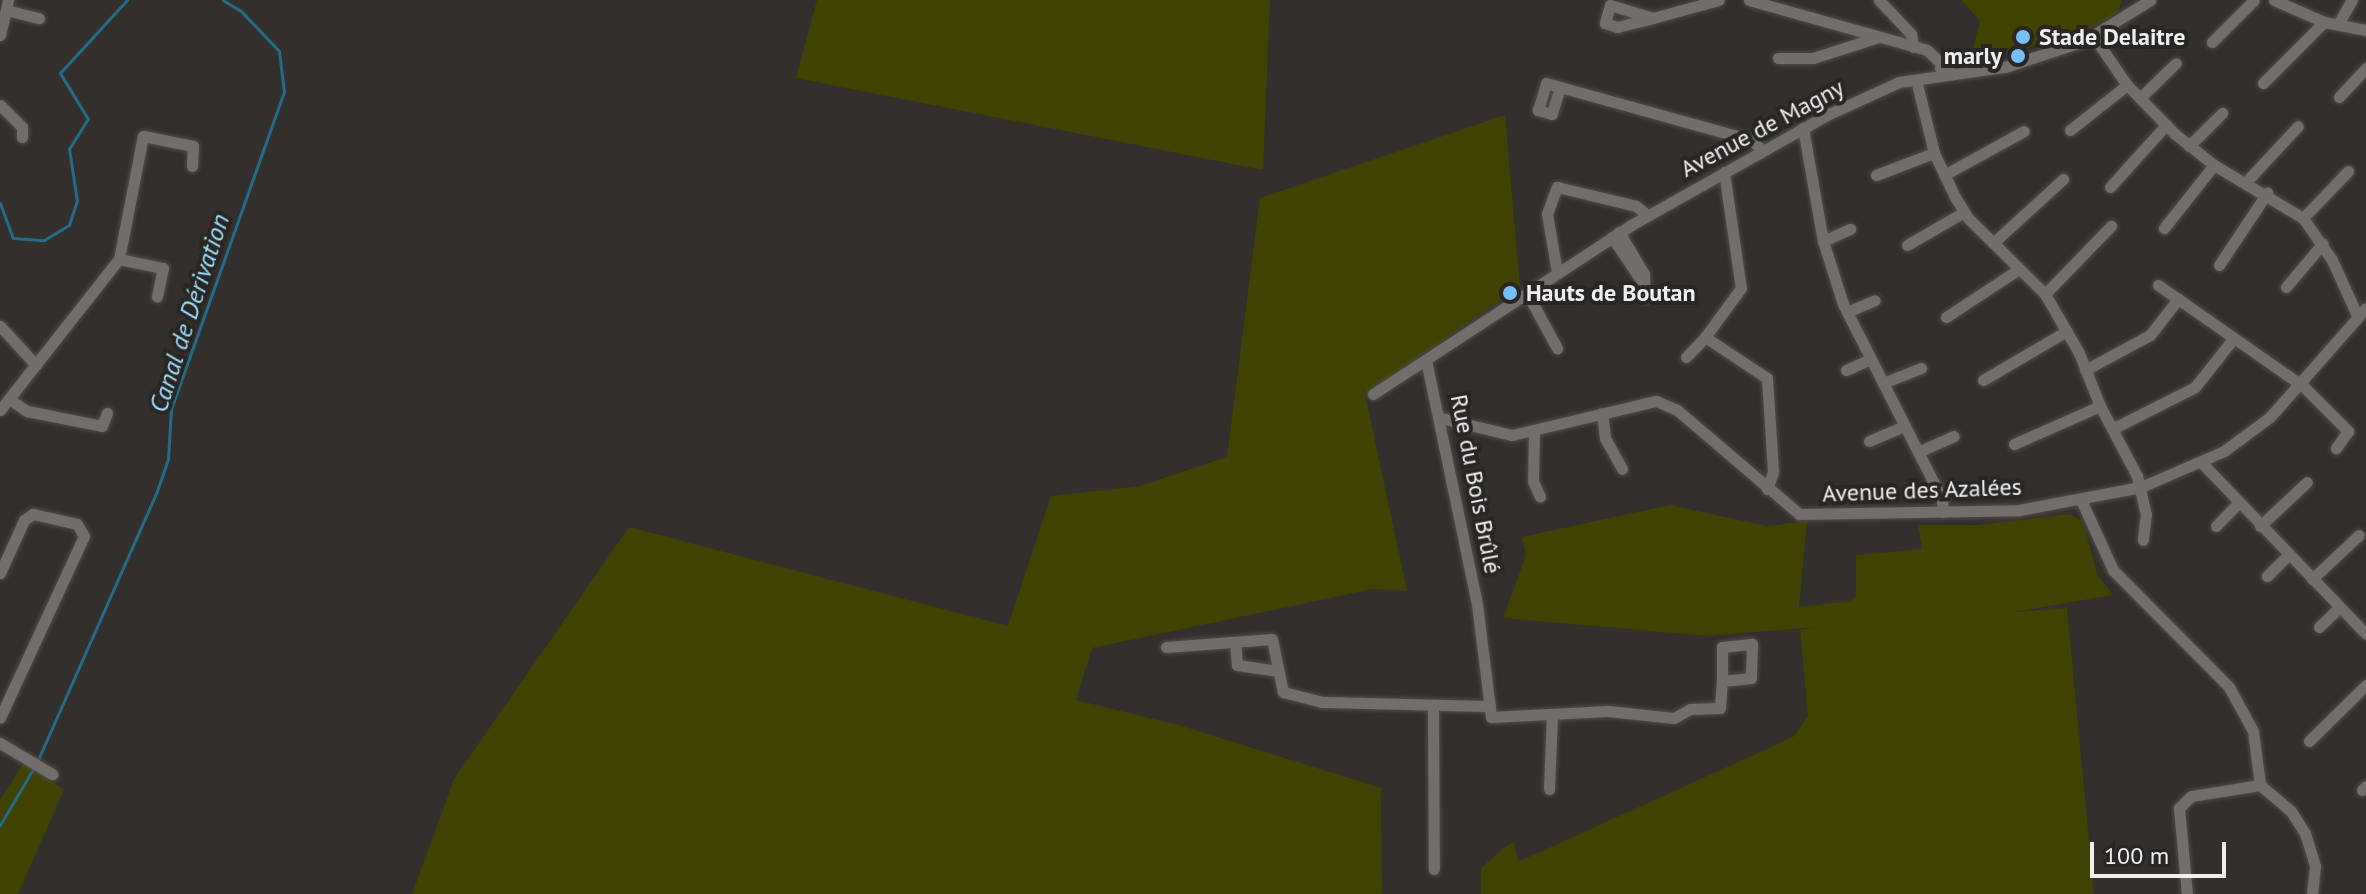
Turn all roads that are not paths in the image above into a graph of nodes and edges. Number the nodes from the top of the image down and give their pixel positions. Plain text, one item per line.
1 (1719, 0) edge
2 (1749, 0) edge
3 (1879, 0) edge
4 (2150, 0) edge
5 (2254, 0) edge
6 (2274, 0) edge
7 (2352, 0) edge
8 (7, 5) edge
9 (39, 18) dead end
10 (1653, 18) dead end
11 (2324, 22) junction
12 (2338, 24) junction
13 (2366, 30) edge
14 (0, 35) edge
15 (1879, 37) junction
16 (2094, 37) junction
17 (2212, 42) dead end
18 (1913, 47) junction
19 (1778, 58) dead end
20 (2176, 63) dead end
21 (2366, 68) edge
22 (1949, 69) junction
23 (1916, 80) junction
24 (2263, 83) dead end
25 (2127, 85) junction
26 (1560, 87) dead end
27 (2339, 97) dead end
28 (2140, 98) junction
29 (0, 105) edge
30 (2222, 113) dead end
31 (2166, 125) junction
32 (2298, 126) dead end
33 (1803, 128) junction
34 (2070, 130) dead end
35 (2024, 131) dead end
36 (22, 137) dead end
37 (2189, 146) junction
38 (1762, 150) junction
39 (1934, 153) junction
40 (2214, 165) junction
41 (192, 166) dead end
42 (2348, 171) dead end
43 (1724, 172) junction
44 (1876, 175) dead end
45 (1944, 175) junction
46 (2063, 179) dead end
47 (2246, 182) junction
48 (2110, 187) dead end
49 (2267, 193) junction
50 (1964, 212) junction
51 (1647, 215) junction
52 (2303, 218) junction
53 (2111, 226) dead end
54 (2164, 228) dead end
55 (1850, 229) dead end
56 (1616, 235) junction
57 (1823, 241) junction
58 (1993, 243) junction
59 (2323, 243) junction
60 (1907, 245) dead end
61 (119, 259) junction
62 (2219, 265) dead end
63 (2019, 269) junction
64 (1557, 272) junction
65 (2158, 285) dead end
66 (2286, 287) dead end
67 (2045, 294) junction
68 (157, 296) dead end
69 (1524, 296) junction
70 (1645, 297) dead end
71 (2178, 299) junction
72 (1875, 300) dead end
73 (1847, 312) junction
74 (2361, 312) edge
75 (1946, 317) dead end
76 (0, 326) edge
77 (2067, 331) junction
78 (1705, 337) junction
79 (2233, 339) junction
80 (1557, 348) dead end
81 (1686, 357) dead end
82 (1871, 359) junction
83 (1426, 360) junction
84 (36, 365) junction
85 (1921, 368) dead end
86 (1846, 370) dead end
87 (2085, 370) junction
88 (1983, 380) dead end
89 (1883, 383) junction
90 (2299, 385) junction
91 (1373, 394) dead end
92 (9, 399) junction
93 (2100, 406) junction
94 (0, 410) edge
95 (107, 413) dead end
96 (1602, 413) junction
97 (1441, 418) junction
98 (1905, 426) junction
99 (2112, 429) junction
100 (1534, 431) junction
101 (1954, 436) dead end
102 (1869, 441) dead end
103 (2014, 444) dead end
104 (2336, 448) dead end
105 (1918, 452) junction
106 (2201, 462) junction
107 (1622, 469) dead end
108 (2307, 482) dead end
109 (2141, 487) junction
110 (1767, 489) junction
111 (1540, 497) dead end
112 (2081, 500) junction
113 (2238, 503) junction
114 (1943, 512) junction
115 (2216, 526) dead end
116 (2260, 526) junction
117 (2359, 535) dead end
118 (2143, 540) dead end
119 (2288, 555) junction
120 (0, 573) edge
121 (2267, 576) dead end
122 (2312, 579) junction
123 (2339, 608) junction
124 (2319, 627) dead end
125 (2364, 630) edge
126 (1235, 642) junction
127 (1166, 647) dead end
128 (1278, 671) junction
129 (1722, 681) dead end
130 (2366, 685) edge
131 (1433, 705) junction
132 (1490, 706) junction
133 (1552, 715) junction
134 (0, 718) edge
135 (2309, 741) dead end
136 (0, 743) edge
137 (50, 772) dead end
138 (2260, 785) junction
139 (1549, 789) dead end
140 (1434, 869) dead end
141 (2187, 894) edge
142 (2312, 894) edge

1 - 10 street
2 - 15 street
3 - 18 street
4 - 16 street, Avenue de Magny
5 - 17 street
6 - 11 street
7 - 12 street
8 - 9 street
8 - 14 street
11 - 12 street
11 - 24 street
12 - 13 street
15 - 18 street
15 - 19 street
16 - 22 street, Avenue de Magny
16 - 25 street
18 - 22 street
20 - 28 street
21 - 27 street
22 - 23 street, Avenue de Magny
23 - 33 street, Avenue de Magny
23 - 39 street
25 - 28 street
25 - 34 street
26 - 38 street
28 - 31 street
29 - 36 street
30 - 37 street
31 - 37 street
31 - 48 street
32 - 47 street
33 - 38 street, Avenue de Magny
33 - 57 street
35 - 45 street
37 - 40 street
38 - 43 street, Avenue de Magny
39 - 44 street
39 - 45 street
40 - 47 street
40 - 54 street
41 - 61 street
42 - 52 street
43 - 51 street, Avenue de Magny
43 - 78 street
45 - 50 street
46 - 58 street
47 - 49 street
49 - 52 street
49 - 62 street
50 - 58 street
50 - 60 street
51 - 56 street, Avenue de Magny
51 - 64 street
52 - 59 street
53 - 67 street
55 - 57 street
56 - 64 street, Avenue de Magny
56 - 70 street
57 - 73 street
58 - 63 street
59 - 66 street
59 - 74 street
61 - 68 street
61 - 84 street
63 - 67 street
63 - 75 street
64 - 69 street, Avenue de Magny
65 - 71 street
67 - 77 street
69 - 80 street
69 - 83 street, Avenue de Magny
71 - 79 street
71 - 87 street
72 - 73 street
73 - 82 street
74 - 90 street, Avenue des Azalées
76 - 84 street
77 - 87 street
77 - 88 street
78 - 81 street
78 - 110 street
79 - 90 street
79 - 99 street
82 - 86 street
82 - 89 street
83 - 91 street, Avenue de Magny
83 - 97 street, Rue du Bois Brûlé
84 - 92 street
85 - 89 street
87 - 93 street
89 - 98 street
90 - 104 street
90 - 106 street, Avenue des Azalées
92 - 94 street
92 - 95 street
93 - 99 street
93 - 103 street
96 - 100 street, Avenue des Azalées
96 - 107 street
96 - 110 street, Avenue des Azalées
97 - 100 street, Avenue des Azalées
97 - 132 street, Rue du Bois Brûlé
98 - 102 street
98 - 105 street
99 - 109 street
100 - 111 street
101 - 105 street
105 - 114 street
106 - 109 street, Avenue des Azalées
106 - 113 street
108 - 116 street
109 - 112 street, Avenue des Azalées
109 - 118 street
110 - 114 street, Avenue des Azalées
112 - 114 street, Avenue des Azalées
112 - 138 street
113 - 115 street
113 - 116 street
116 - 119 street
117 - 122 street
119 - 121 street
119 - 122 street
120 - 134 street
122 - 123 street
123 - 124 street
123 - 125 street
126 - 127 street
126 - 128 street
126 - 128 street
128 - 131 street
129 - 133 street
130 - 135 street
131 - 132 street
131 - 140 street
132 - 133 street
133 - 139 street
136 - 137 street
138 - 141 street
138 - 142 street

